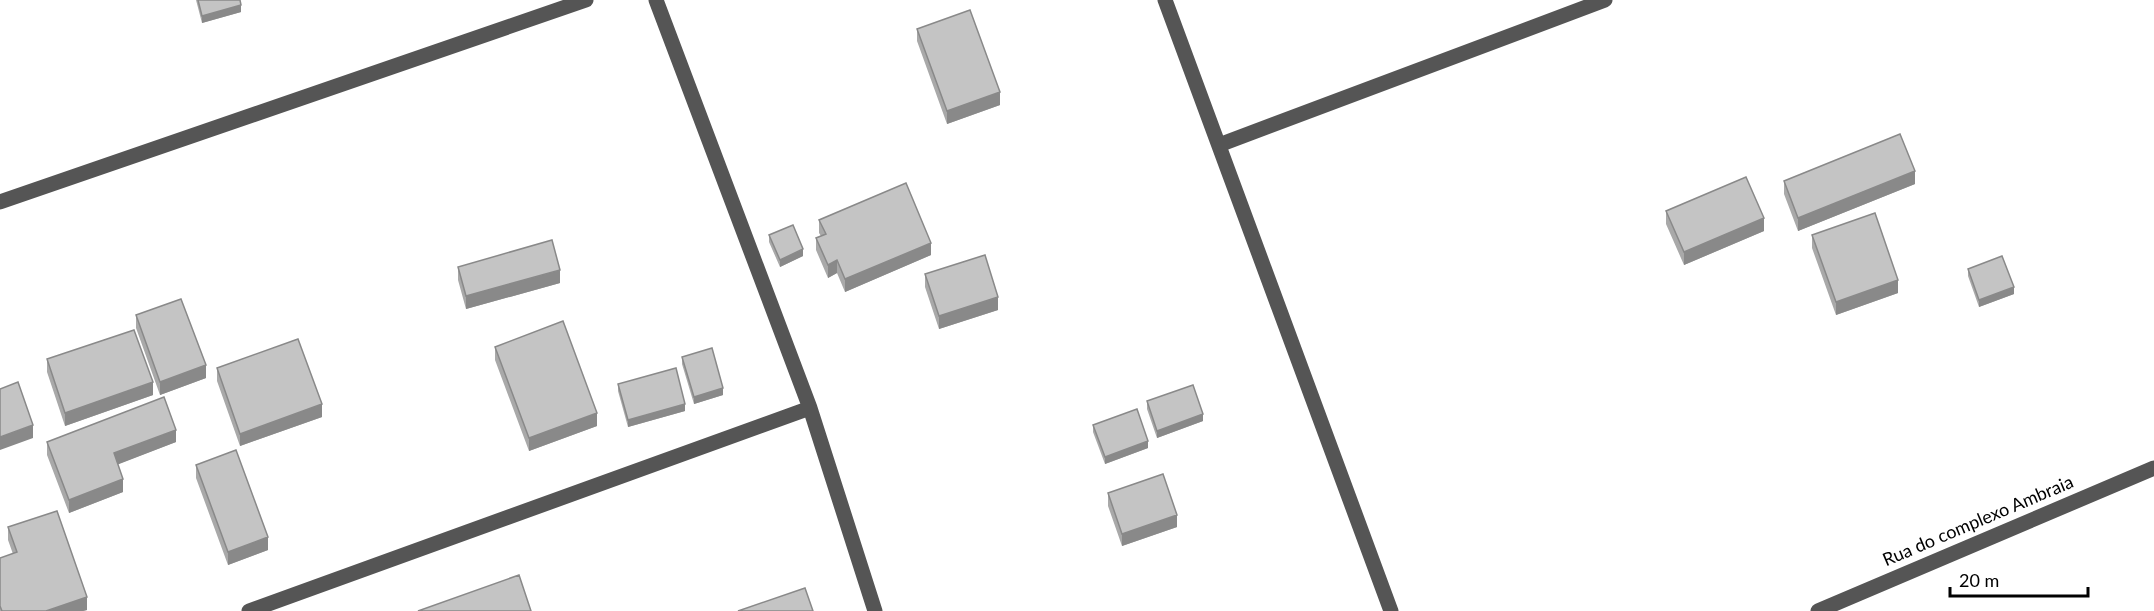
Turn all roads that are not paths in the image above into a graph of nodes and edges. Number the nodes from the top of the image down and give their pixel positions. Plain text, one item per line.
1 (586, 0) edge
2 (656, 0) edge
3 (1165, 0) edge
4 (1605, 0) edge
5 (1219, 145) junction
6 (0, 202) edge
7 (810, 408) junction
8 (2154, 468) edge
9 (249, 611) edge
10 (874, 611) edge
11 (1391, 611) edge
12 (1818, 611) edge

1 - 6 street
2 - 7 street
3 - 5 street
4 - 5 street
5 - 11 street
7 - 9 street
7 - 10 street
8 - 12 street, Rua do complexo Ambraia

